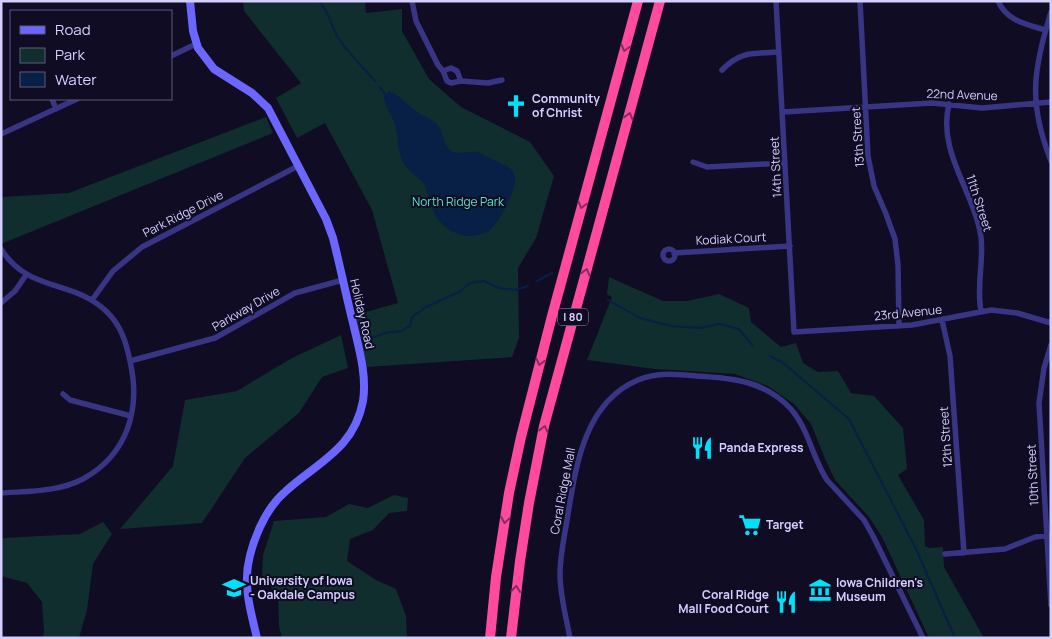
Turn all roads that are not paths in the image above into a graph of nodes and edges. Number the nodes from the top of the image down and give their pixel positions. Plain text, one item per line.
1 (190, 1) edge
2 (412, 1) edge
3 (638, 1) edge
4 (660, 1) edge
5 (776, 1) edge
6 (860, 1) edge
7 (998, 1) edge
8 (1051, 12) edge
9 (1045, 30) junction
10 (196, 44) junction
11 (779, 52) junction
12 (172, 56) edge
13 (722, 70) dead end
14 (443, 71) junction
15 (502, 80) dead end
16 (461, 81) junction
17 (52, 100) edge
18 (76, 100) edge
19 (1051, 102) edge
20 (949, 104) junction
21 (1035, 104) junction
22 (56, 108) junction
23 (865, 108) junction
24 (783, 112) junction
25 (1, 134) edge
26 (1051, 161) edge
27 (693, 162) dead end
28 (785, 163) junction
29 (298, 166) junction
30 (790, 246) junction
31 (1, 249) edge
32 (674, 253) dead end
33 (26, 275) junction
34 (343, 280) junction
35 (92, 300) junction
36 (1, 303) edge
37 (981, 311) junction
38 (942, 320) junction
39 (1051, 323) edge
40 (899, 326) junction
41 (794, 332) joint
42 (1051, 345) edge
43 (130, 362) junction
44 (62, 394) dead end
45 (131, 416) junction
46 (1, 493) edge
47 (1049, 535) edge
48 (964, 553) junction
49 (946, 554) dead end
50 (1051, 605) edge
51 (257, 638) edge
52 (490, 638) edge
53 (511, 638) edge
54 (570, 638) edge
55 (923, 638) edge

1 - 10 street, Holiday Road
2 - 14 street
3 -> 52 highway, I 80
53 -> 4 highway, I 80
5 - 11 street, 14th Street
6 - 23 street, 13th Street
7 - 9 street
8 - 9 street
9 - 21 street
10 - 12 street
10 - 29 street, Holiday Road
11 - 13 street
11 - 24 street, 14th Street
14 - 16 street
14 - 16 street
15 - 16 street
17 - 22 street
18 - 22 street
19 - 21 street, 22nd Avenue
20 - 21 street, 22nd Avenue
20 - 23 street, 22nd Avenue
20 - 37 street, 11th Street
21 - 26 street
22 - 25 street
23 - 24 street, 22nd Avenue
23 - 40 street, 13th Street
24 - 28 street, 14th Street
27 - 28 street
28 - 30 street, 14th Street
29 - 34 street, Holiday Road
29 - 35 street, Park Ridge Drive
30 - 32 street, Kodiak Court
30 - 41 street, 14th Street
31 - 33 street
33 - 35 street
33 - 36 street
34 - 43 street, Parkway Drive
34 - 51 street, Holiday Road
35 - 43 street
37 - 38 street, 23rd Avenue
37 - 39 street, 23rd Avenue
38 - 40 street, 23rd Avenue
38 - 48 street, 12th Street
40 - 41 street, 23rd Avenue
42 - 47 street, 10th Street
43 - 45 street
44 - 45 street
45 - 46 street
47 - 48 street
47 - 50 street, 10th Street
48 - 49 street
54 - 55 street, Coral Ridge Mall

